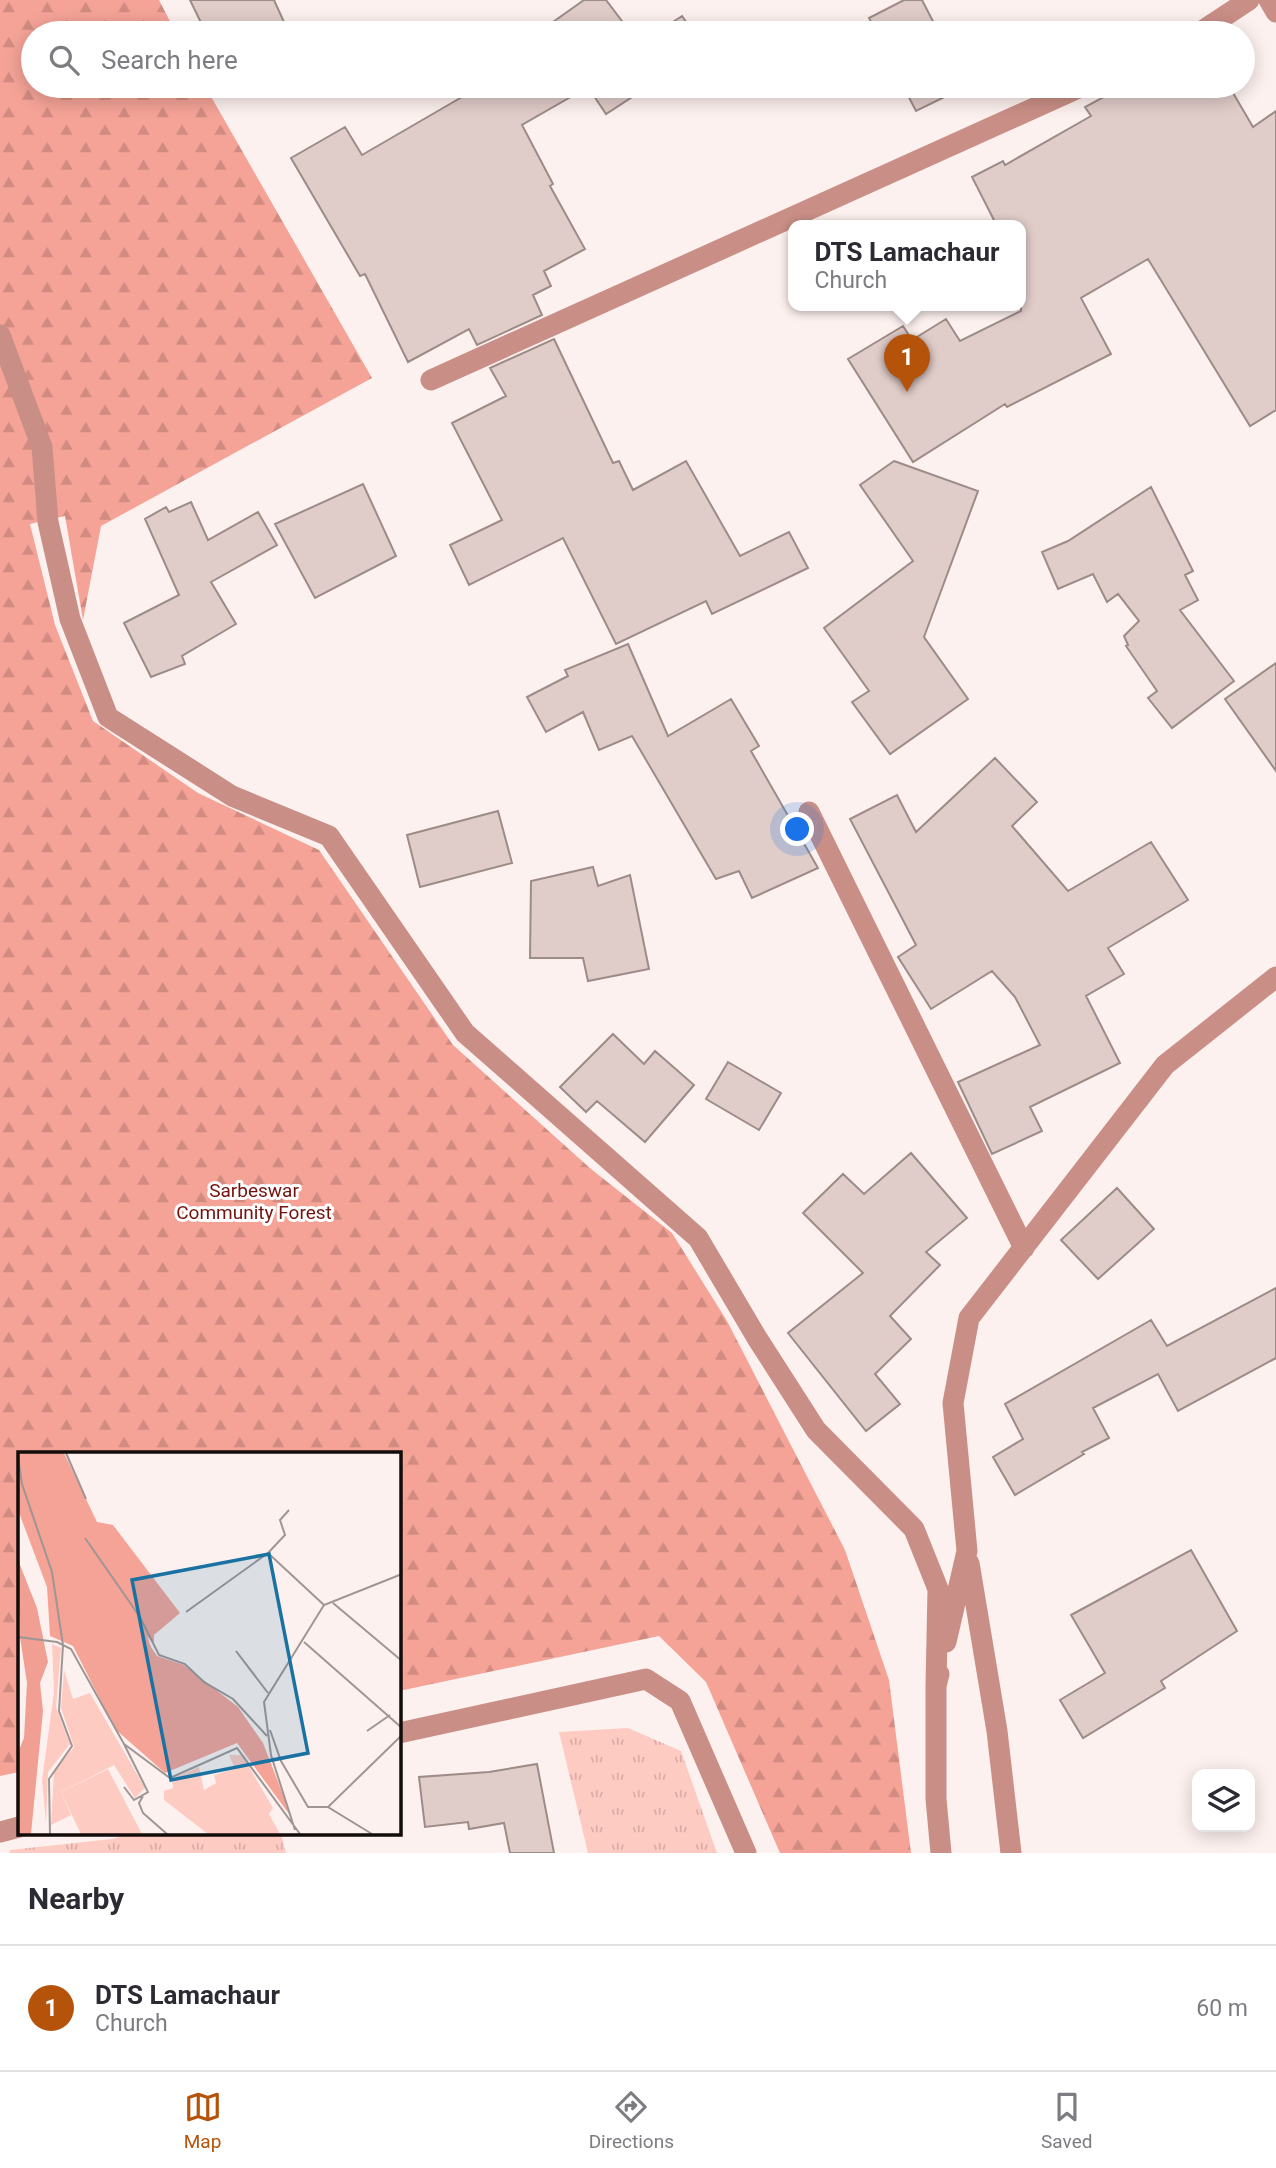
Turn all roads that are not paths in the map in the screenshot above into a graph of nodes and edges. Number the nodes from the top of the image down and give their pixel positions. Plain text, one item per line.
1 (1248, 0) edge
2 (1269, 0) edge
3 (1276, 12) edge
4 (1217, 21) edge
5 (1056, 98) edge
6 (0, 335) edge
7 (431, 380) dead end
8 (809, 812) dead end
9 (1276, 977) edge
10 (1024, 1248) junction
11 (967, 1550) junction
12 (936, 1686) junction
13 (401, 1733) edge
14 (18, 1827) edge
15 (0, 1832) edge
16 (746, 1853) edge
17 (941, 1853) edge
18 (1011, 1853) edge

1 - 4 street
2 - 3 street
5 - 7 street
6 - 12 street
8 - 10 street
9 - 10 street
10 - 11 street
11 - 12 street
11 - 18 street
12 - 17 street
13 - 16 street
14 - 15 street

